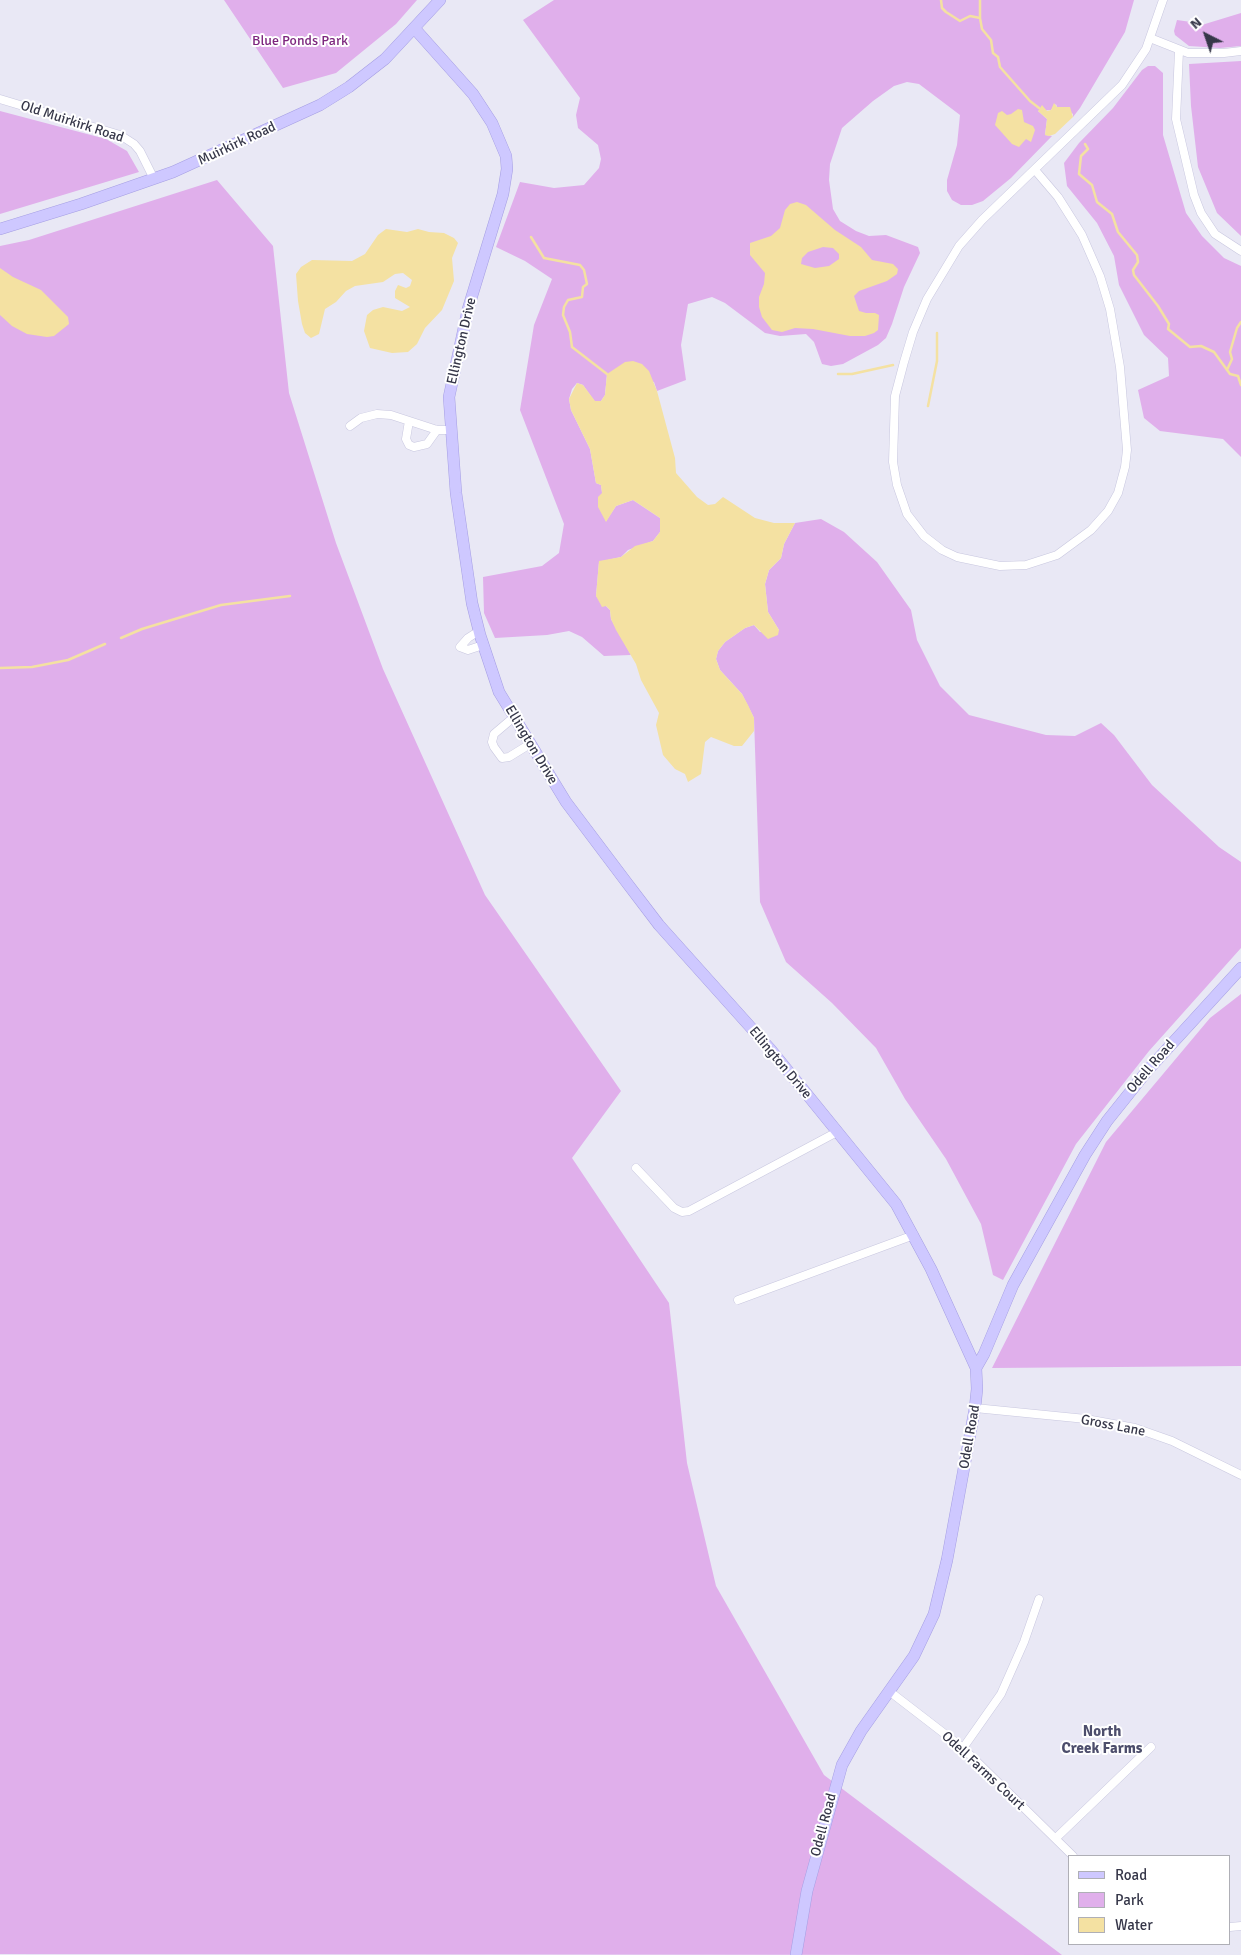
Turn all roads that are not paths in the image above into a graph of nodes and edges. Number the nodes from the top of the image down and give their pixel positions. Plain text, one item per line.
1 (440, 0) edge
2 (1163, 0) edge
3 (415, 29) junction
4 (1150, 38) junction
5 (1178, 51) junction
6 (1241, 51) edge
7 (0, 99) edge
8 (1035, 170) junction
9 (154, 179) junction
10 (0, 228) edge
11 (1241, 251) edge
12 (408, 421) junction
13 (350, 426) dead end
14 (437, 430) junction
15 (450, 430) junction
16 (479, 631) junction
17 (483, 645) junction
18 (514, 717) junction
19 (530, 744) junction
20 (1241, 968) edge
21 (837, 1132) junction
22 (636, 1168) dead end
23 (914, 1235) junction
24 (738, 1300) dead end
25 (976, 1368) junction
26 (975, 1408) junction
27 (1241, 1475) edge
28 (1039, 1599) dead end
29 (889, 1691) junction
30 (963, 1748) junction
31 (1151, 1748) dead end
32 (1056, 1838) junction
33 (1072, 1855) edge
34 (796, 1955) edge

1 - 3 street, Muirkirk Road
2 - 4 street
3 - 9 street, Muirkirk Road
3 - 15 street, Ellington Drive
4 - 5 street
4 - 8 street
5 - 6 street
5 - 11 street
7 - 9 street, Old Muirkirk Road
8 - 8 street
9 - 10 street, Muirkirk Road
12 - 13 street
12 - 14 street
12 - 14 street
14 - 15 street
15 - 16 street, Ellington Drive
16 - 17 street, Ellington Drive
16 - 17 street
17 - 18 street, Ellington Drive
18 - 19 street, Ellington Drive
18 - 19 street
19 - 21 street, Ellington Drive
20 - 25 street, Odell Road
21 - 22 street
21 - 23 street, Ellington Drive
23 - 24 street
23 - 25 street, Ellington Drive
25 - 26 street, Odell Road
26 - 27 street, Gross Lane
26 - 29 street, Odell Road
28 - 30 street
29 - 30 street, Odell Farms Court
29 - 34 street, Odell Road
30 - 32 street, Odell Farms Court
31 - 32 street
32 - 33 street, Odell Farms Court

